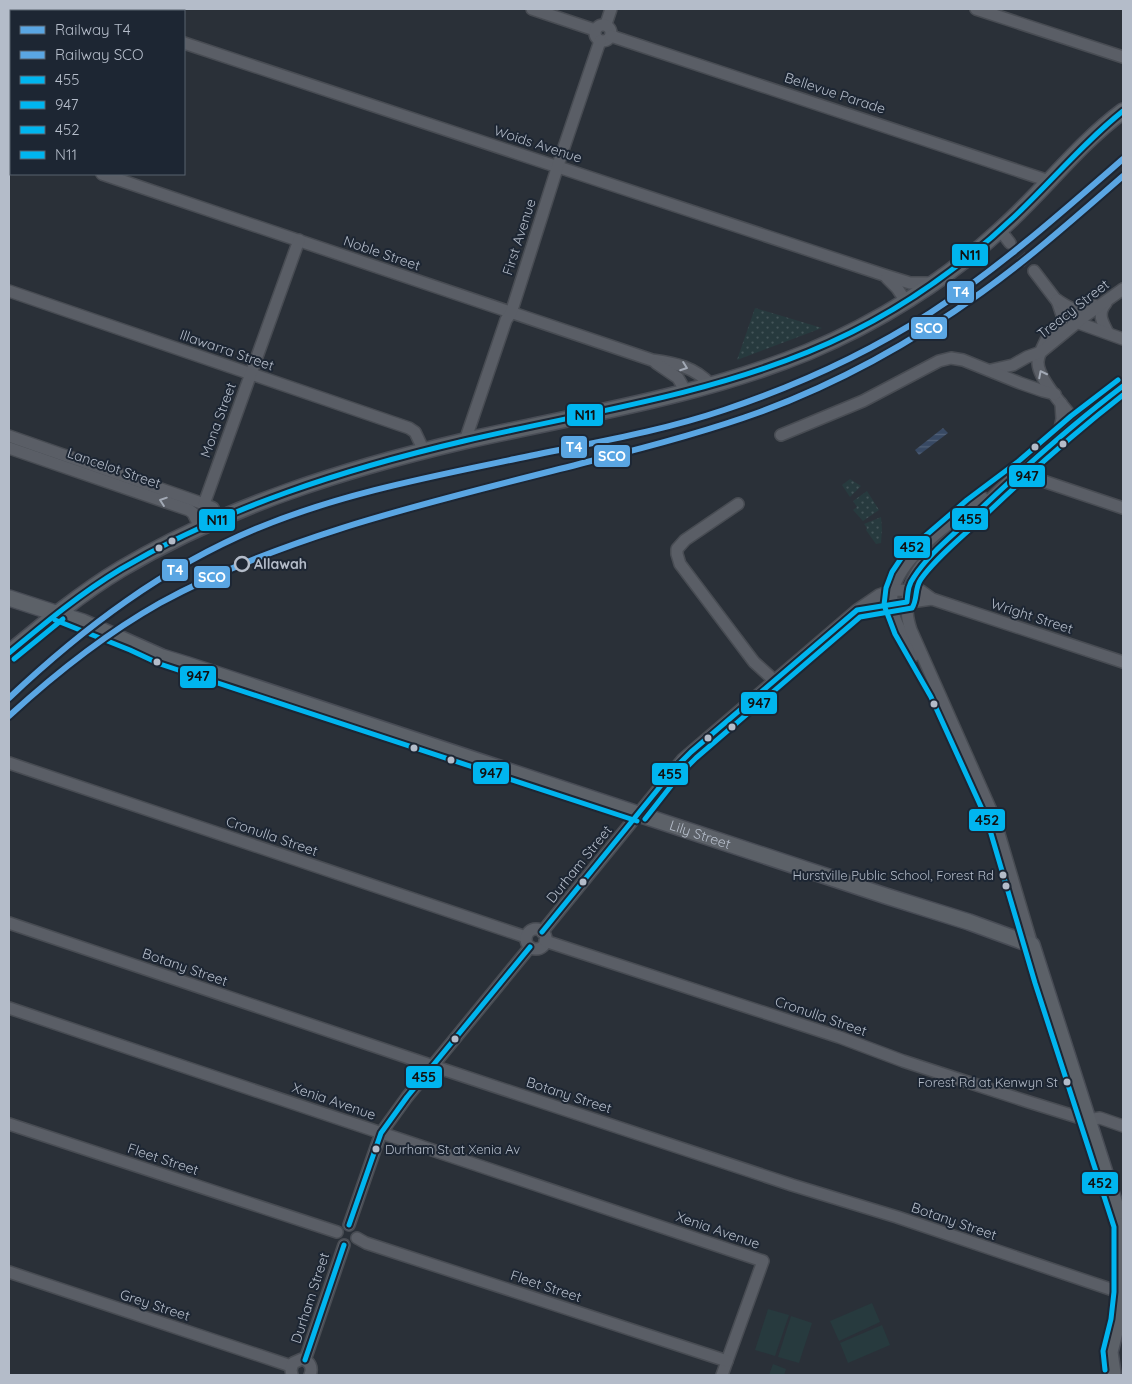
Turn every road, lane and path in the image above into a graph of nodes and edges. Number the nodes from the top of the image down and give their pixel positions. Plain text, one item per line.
1 (532, 9) edge
2 (611, 9) edge
3 (976, 9) edge
4 (602, 35) junction
5 (185, 43) edge
6 (1123, 57) edge
7 (1123, 111) edge
8 (558, 166) junction
9 (105, 175) edge
10 (1049, 181) junction
11 (1000, 230) junction
12 (299, 240) junction
13 (1010, 243) tunnel mouth
14 (1034, 271) tunnel mouth
15 (884, 275) junction
16 (932, 283) junction
17 (1123, 289) edge
18 (9, 291) edge
19 (1111, 298) junction
20 (905, 300) junction
21 (1057, 300) junction
22 (511, 313) junction
23 (1077, 324) junction
24 (1108, 333) junction
25 (1123, 339) edge
26 (1041, 352) junction
27 (652, 360) junction
28 (1020, 361) junction
29 (991, 370) junction
30 (251, 374) junction
31 (1020, 383) junction
32 (711, 385) junction
33 (1123, 386) edge
34 (686, 392) junction
35 (1057, 397) junction
36 (1076, 422) junction
37 (781, 435) dead end
38 (9, 436) edge
39 (1058, 438) junction
40 (466, 441) junction
41 (9, 448) edge
42 (424, 451) junction
43 (1025, 466) junction
44 (204, 504) junction
45 (738, 504) dead end
46 (1123, 508) edge
47 (193, 513) junction
48 (218, 520) junction
49 (200, 527) junction
50 (893, 590) junction
51 (908, 590) junction
52 (9, 598) edge
53 (932, 599) junction
54 (907, 602) junction
55 (892, 605) junction
56 (858, 610) junction
57 (58, 613) junction
58 (9, 653) edge
59 (1123, 662) edge
60 (775, 681) junction
61 (938, 694) junction
62 (9, 763) edge
63 (639, 814) junction
64 (9, 923) edge
65 (544, 936) junction
66 (528, 942) junction
67 (1032, 945) junction
68 (9, 1008) edge
69 (433, 1066) junction
70 (1087, 1120) junction
71 (9, 1124) edge
72 (1123, 1126) edge
73 (381, 1133) junction
74 (349, 1225) junction
75 (1123, 1228) edge
76 (337, 1232) junction
77 (357, 1238) junction
78 (344, 1245) junction
79 (9, 1272) edge
80 (1122, 1293) junction
81 (305, 1360) junction
82 (727, 1361) junction
83 (1123, 1361) edge
84 (292, 1371) edge
85 (313, 1374) edge
86 (1115, 1374) edge
87 (722, 1375) edge

1 - 4 street, Bellevue Parade
2 - 4 street
3 - 6 street
4 - 8 street, First Avenue
4 - 10 street, Bellevue Parade
5 - 8 street, Woids Avenue
7 - 10 main road
8 - 15 street, Woids Avenue
8 - 22 street, First Avenue
9 - 12 street, Noble Street
10 - 11 main road
11 - 13 street
11 - 16 main road
12 - 22 street, Noble Street
12 - 30 street, Mona Street
14 - 21 street
15 - 16 street, Woids Avenue
15 - 20 street, Woids Avenue
16 - 20 main road
17 - 19 street, Treacy Street
18 - 30 street, Illawarra Street
19 - 21 street
19 - 23 street, Treacy Street
19 - 24 street
20 - 32 main road
21 - 23 street
21 - 26 street
22 - 27 street, Noble Street
22 - 40 street, First Avenue
23 - 24 street
23 - 26 street, Treacy Street
24 - 25 street
26 - 28 street, Treacy Street
35 -> 26 street
27 -> 32 street, Noble Street
27 - 34 street, Noble Street
28 - 29 street, Treacy Street
28 - 31 street
29 - 31 street
29 - 37 street
30 - 42 street, Illawarra Street
30 - 44 street, Mona Street
31 - 35 street
32 - 34 main road
33 - 36 street
34 - 40 main road
35 - 36 street
35 - 39 street
36 - 39 street
38 - 44 street, Lancelot Street
39 - 43 street
40 - 42 main road
47 -> 41 street, Lancelot Street
42 - 48 main road
43 - 46 street
43 - 50 street
43 - 51 street
44 - 47 street
44 - 48 street
45 - 60 street
47 - 49 street
48 - 49 main road
49 - 57 main road
50 - 51 street, Wright Street
50 - 55 street
50 - 56 street, Durham Street
51 - 53 street, Wright Street
51 - 54 street
52 - 57 main road, Lily Street
53 - 54 street, Wright Street
53 - 59 street, Wright Street
54 - 55 street
54 - 61 street
55 - 56 street
55 - 61 street
56 - 60 street, Durham Street
57 - 58 main road
57 - 63 main road, Lily Street
60 - 63 street, Durham Street
61 - 67 street
62 - 66 street, Cronulla Street
63 - 65 street, Durham Street
63 - 67 main road, Lily Street
64 - 69 street, Botany Street
65 - 66 street
65 - 66 street
65 - 70 street, Cronulla Street
66 - 69 street
67 - 70 main road
68 - 73 street, Xenia Avenue
69 - 73 street
69 - 80 street, Botany Street
70 - 72 street, Cronulla Street
70 - 75 main road
71 - 76 street, Fleet Street
73 - 74 street
73 - 82 street, Xenia Avenue
74 - 76 street
74 - 77 street
75 - 80 main road
76 - 78 street
77 - 78 street
77 - 82 street, Fleet Street
78 - 81 street, Durham Street
79 - 84 street, Grey Street
80 - 86 main road
81 - 84 street
81 - 85 street
82 - 87 street
83 - 86 main road

